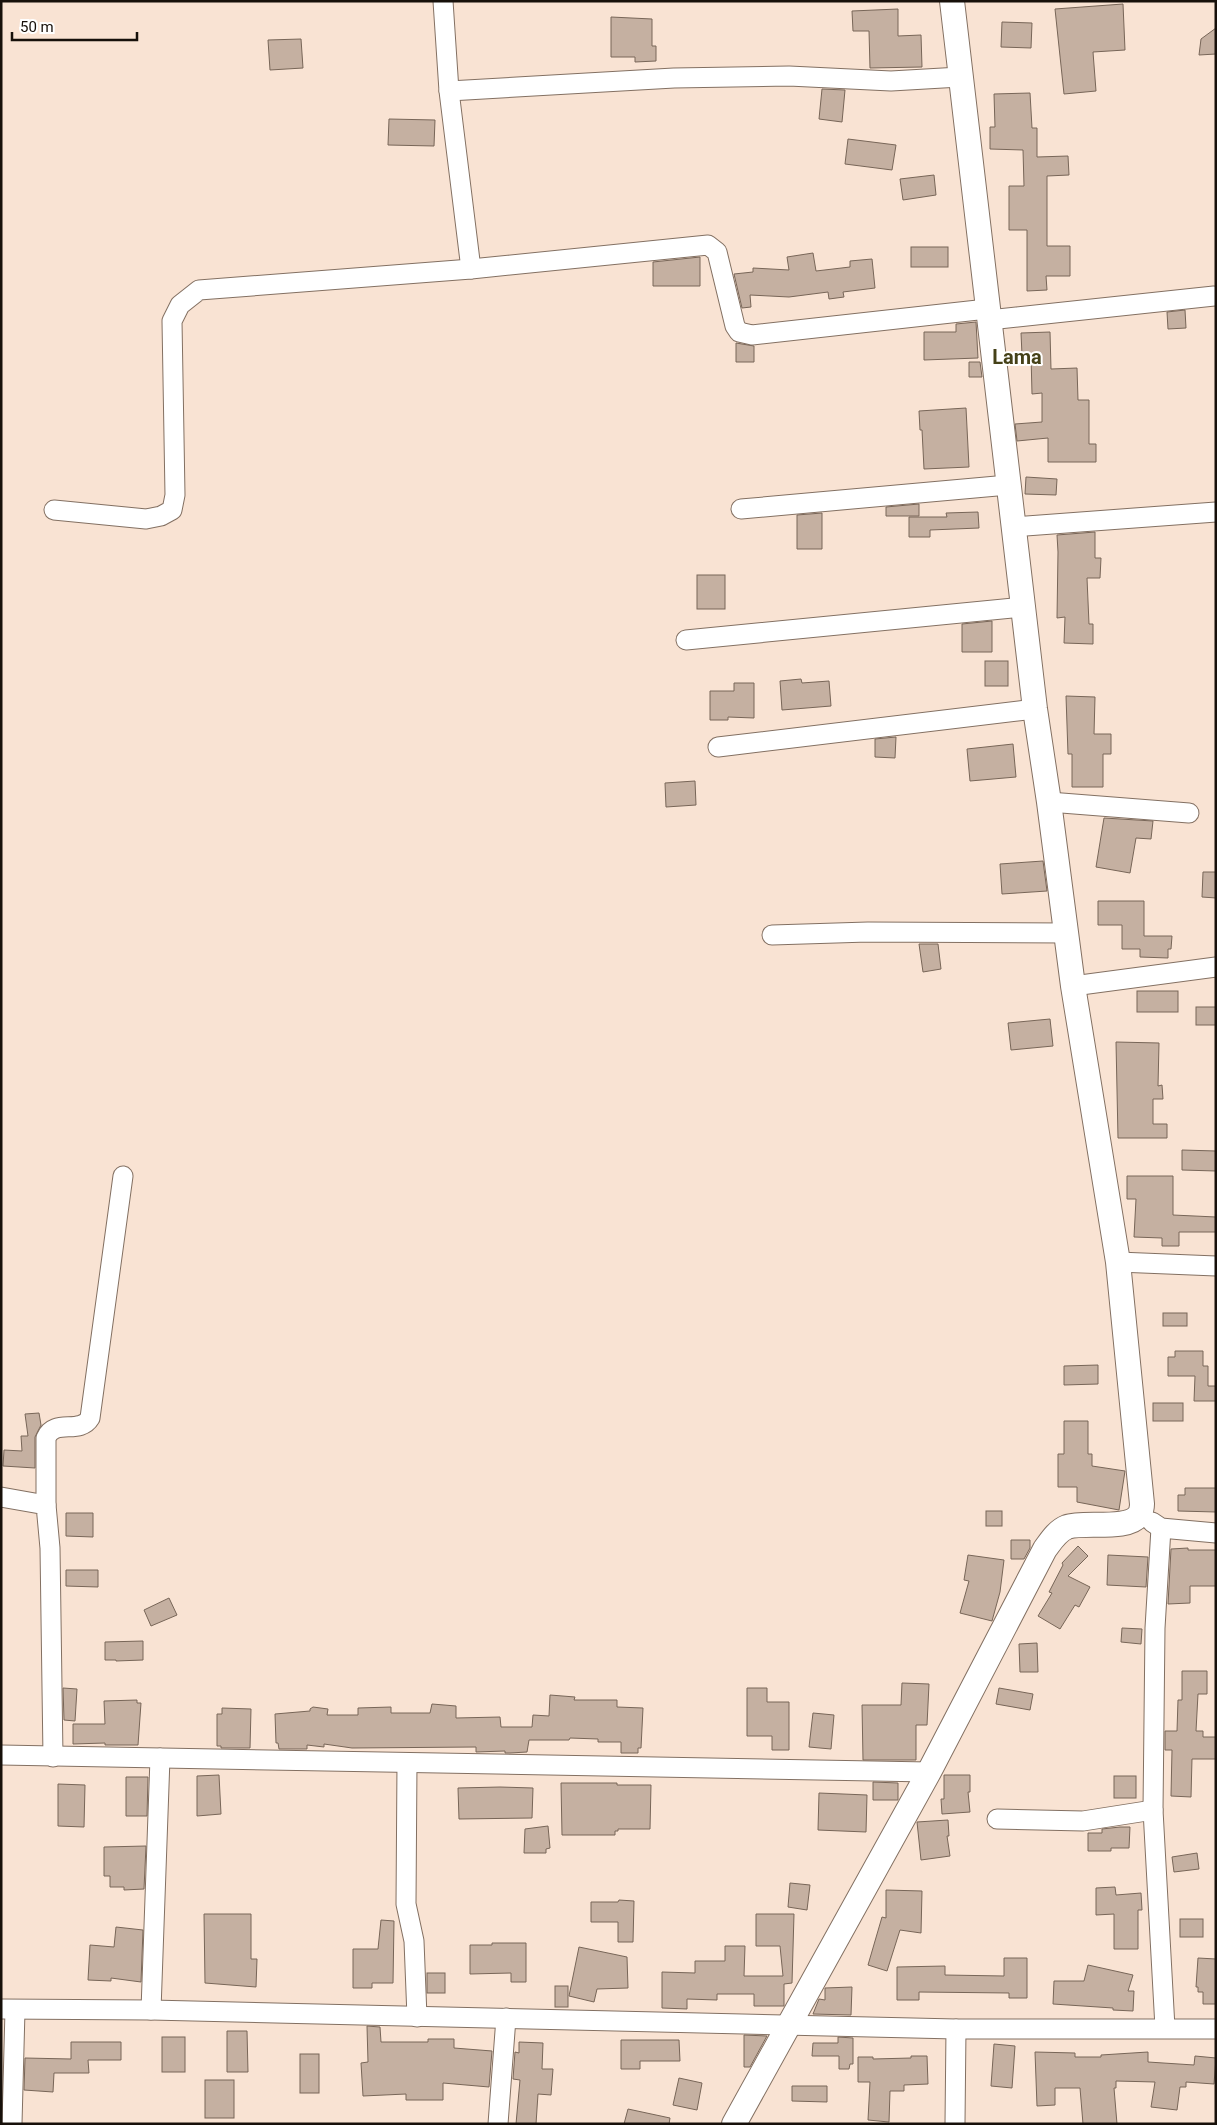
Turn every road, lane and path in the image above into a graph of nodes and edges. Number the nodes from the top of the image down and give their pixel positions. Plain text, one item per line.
1 (443, 1) edge
2 (952, 1) edge
3 (960, 77) junction
4 (450, 91) junction
5 (471, 269) junction
6 (1214, 296) dead end
7 (988, 314) junction
8 (1008, 485) junction
9 (741, 509) dead end
10 (54, 510) dead end
11 (1216, 512) edge
12 (1012, 527) junction
13 (1023, 607) junction
14 (686, 640) dead end
15 (1035, 709) junction
16 (718, 747) dead end
17 (1049, 802) junction
18 (1190, 814) dead end
19 (1067, 933) junction
20 (772, 935) dead end
21 (1216, 967) edge
22 (1073, 986) junction
23 (123, 1176) dead end
24 (1118, 1262) junction
25 (1216, 1266) edge
26 (1, 1497) edge
27 (46, 1505) junction
28 (1140, 1515) junction
29 (1161, 1528) junction
30 (1216, 1533) edge
31 (1, 1755) edge
32 (53, 1756) junction
33 (160, 1758) junction
34 (407, 1763) junction
35 (929, 1772) junction
36 (1153, 1810) junction
37 (997, 1819) dead end
38 (8, 2009) edge
39 (151, 2010) junction
40 (417, 2017) junction
41 (506, 2018) junction
42 (790, 2025) junction
43 (1165, 2028) junction
44 (1216, 2028) edge
45 (956, 2029) junction
46 (12, 2124) edge
47 (498, 2124) edge
48 (734, 2124) edge
49 (955, 2124) edge

1 - 4 street
2 - 3 street
3 - 4 street
3 - 7 street
4 - 5 street
5 - 7 street
5 - 10 street
6 - 7 street
7 - 8 street
8 - 9 street
8 - 12 street
11 - 12 street
12 - 13 street
13 - 14 street
13 - 15 street
15 - 16 street
15 - 17 street
17 - 18 street
17 - 19 street
19 - 20 street
19 - 22 street
21 - 22 street
22 - 24 street
23 - 27 street
24 - 25 street
24 - 28 street
26 - 27 street
27 - 32 street
28 - 29 street
28 - 35 street
29 - 30 street
29 - 36 street
31 - 32 street
32 - 33 street
33 - 34 street
33 - 39 street
34 - 35 street
34 - 40 street
35 - 42 street
36 - 37 street
36 - 43 street
38 - 39 street
38 - 46 street
39 - 40 street
40 - 41 street
41 - 42 street
41 - 47 street
42 - 45 street
42 - 48 street
43 - 44 street
43 - 45 street
45 - 49 street

